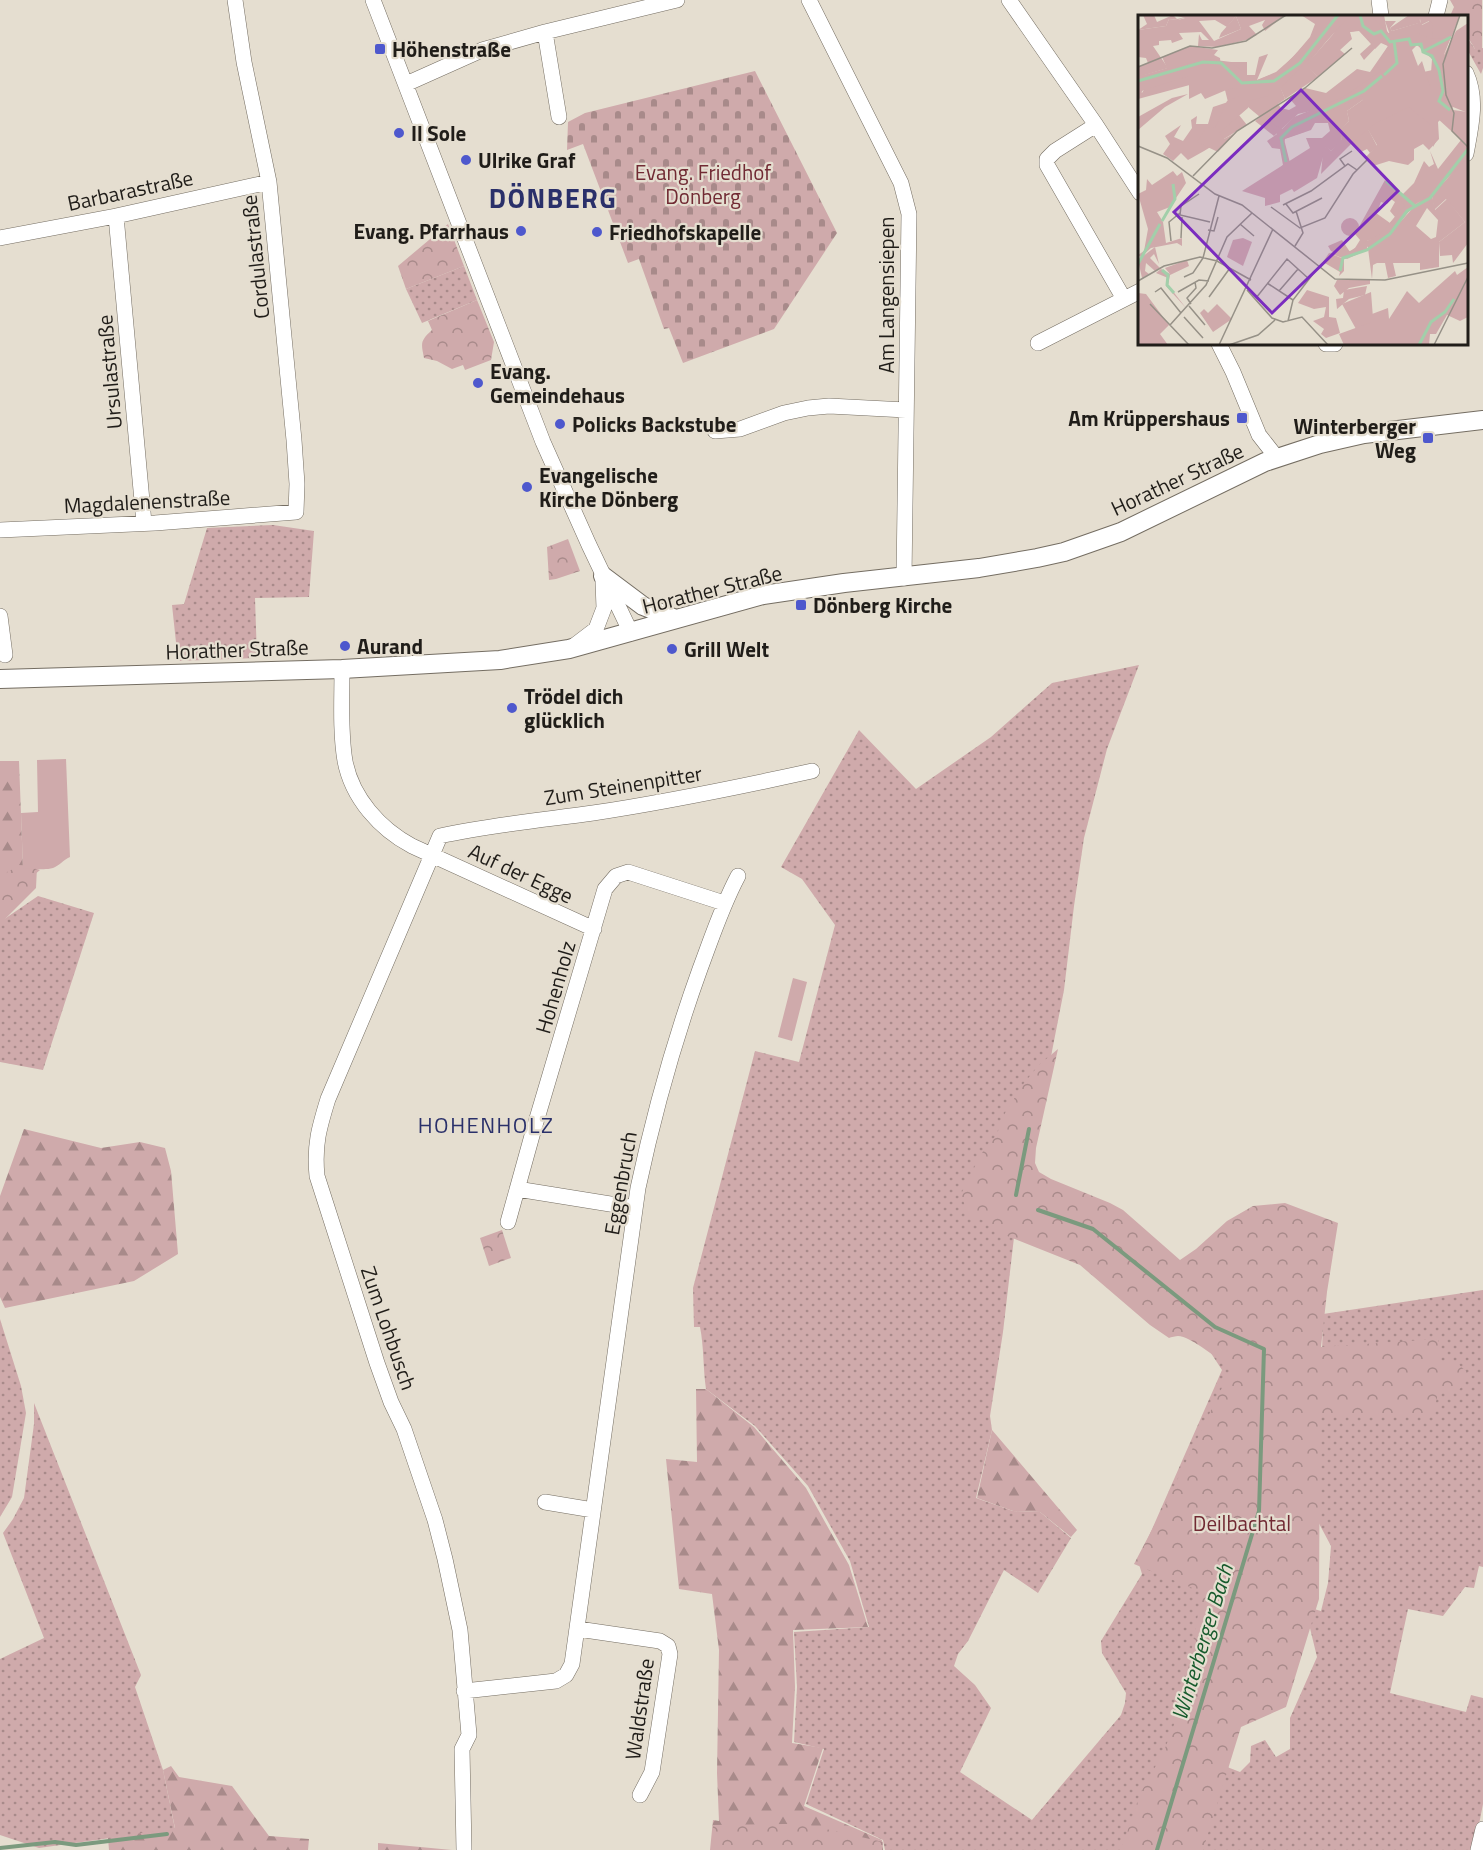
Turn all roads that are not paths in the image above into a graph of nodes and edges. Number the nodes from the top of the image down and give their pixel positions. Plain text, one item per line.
1 (235, 0) edge
2 (373, 0) edge
3 (677, 0) edge
4 (809, 0) edge
5 (1009, 0) edge
6 (1379, 0) edge
7 (1440, 0) edge
8 (646, 4) edge
9 (1381, 15) edge
10 (1436, 15) edge
11 (544, 32) junction
12 (1468, 76) edge
13 (406, 84) junction
14 (559, 117) dead end
15 (1096, 125) junction
16 (1468, 147) edge
17 (269, 182) junction
18 (1138, 190) edge
19 (116, 216) junction
20 (0, 238) edge
21 (1138, 292) edge
22 (1124, 300) junction
23 (1038, 344) dead end
24 (1220, 345) edge
25 (906, 410) junction
26 (1483, 420) edge
27 (715, 431) dead end
28 (1277, 458) junction
29 (296, 512) joint
30 (144, 524) junction
31 (0, 530) edge
32 (603, 576) junction
33 (904, 578) junction
34 (0, 616) edge
35 (676, 619) junction
36 (631, 633) junction
37 (569, 650) junction
38 (5, 655) dead end
39 (342, 669) junction
40 (0, 679) edge
41 (812, 771) dead end
42 (440, 836) joint
43 (431, 854) junction
44 (738, 876) dead end
45 (724, 903) junction
46 (594, 929) junction
47 (517, 1189) junction
48 (635, 1208) junction
49 (508, 1222) dead end
50 (545, 1502) dead end
51 (593, 1510) junction
52 (578, 1629) junction
53 (464, 1691) junction
54 (640, 1795) dead end
55 (1483, 1829) edge
56 (464, 1850) edge
57 (1478, 1850) edge

1 - 17 street, Cordulastraße
2 - 13 street
3 - 8 street
4 - 25 street, Am Langensiepen
5 - 15 street
6 - 9 street
7 - 10 street
8 - 11 street
11 - 13 street
11 - 14 street
12 - 16 street
13 - 32 street
15 - 18 street
15 - 22 street
17 - 19 street, Barbarastraße
17 - 29 street, Cordulastraße
19 - 20 street, Barbarastraße
19 - 30 street, Ursulastraße
21 - 22 street
22 - 23 street
24 - 28 street
25 - 27 street
25 - 33 street, Am Langensiepen
26 - 28 main road, Horather Straße
28 - 33 main road, Horather Straße
29 - 30 street, Magdalenenstraße
30 - 31 street, Magdalenenstraße
32 - 35 main road
32 - 36 street
32 - 37 street
33 - 35 main road, Horather Straße
34 - 38 street
35 - 36 main road, Horather Straße
36 - 37 main road, Horather Straße
37 - 39 main road, Horather Straße
39 - 40 main road, Horather Straße
39 - 43 street, Auf der Egge
41 - 42 street, Zum Steinenpitter
42 - 43 street, Zum Lohbusch
43 - 46 street, Auf der Egge
43 - 53 street, Zum Lohbusch
44 - 45 street, Eggenbruch
45 - 46 street, Hohenholz
45 - 48 street, Eggenbruch
46 - 47 street, Hohenholz
47 - 48 street
47 - 49 street, Hohenholz
48 - 51 street, Eggenbruch
50 - 51 street
51 - 52 street, Eggenbruch
52 - 53 street, Eggenbruch
52 - 54 street, Waldstraße
53 - 56 street, Zum Lohbusch
55 - 57 street

